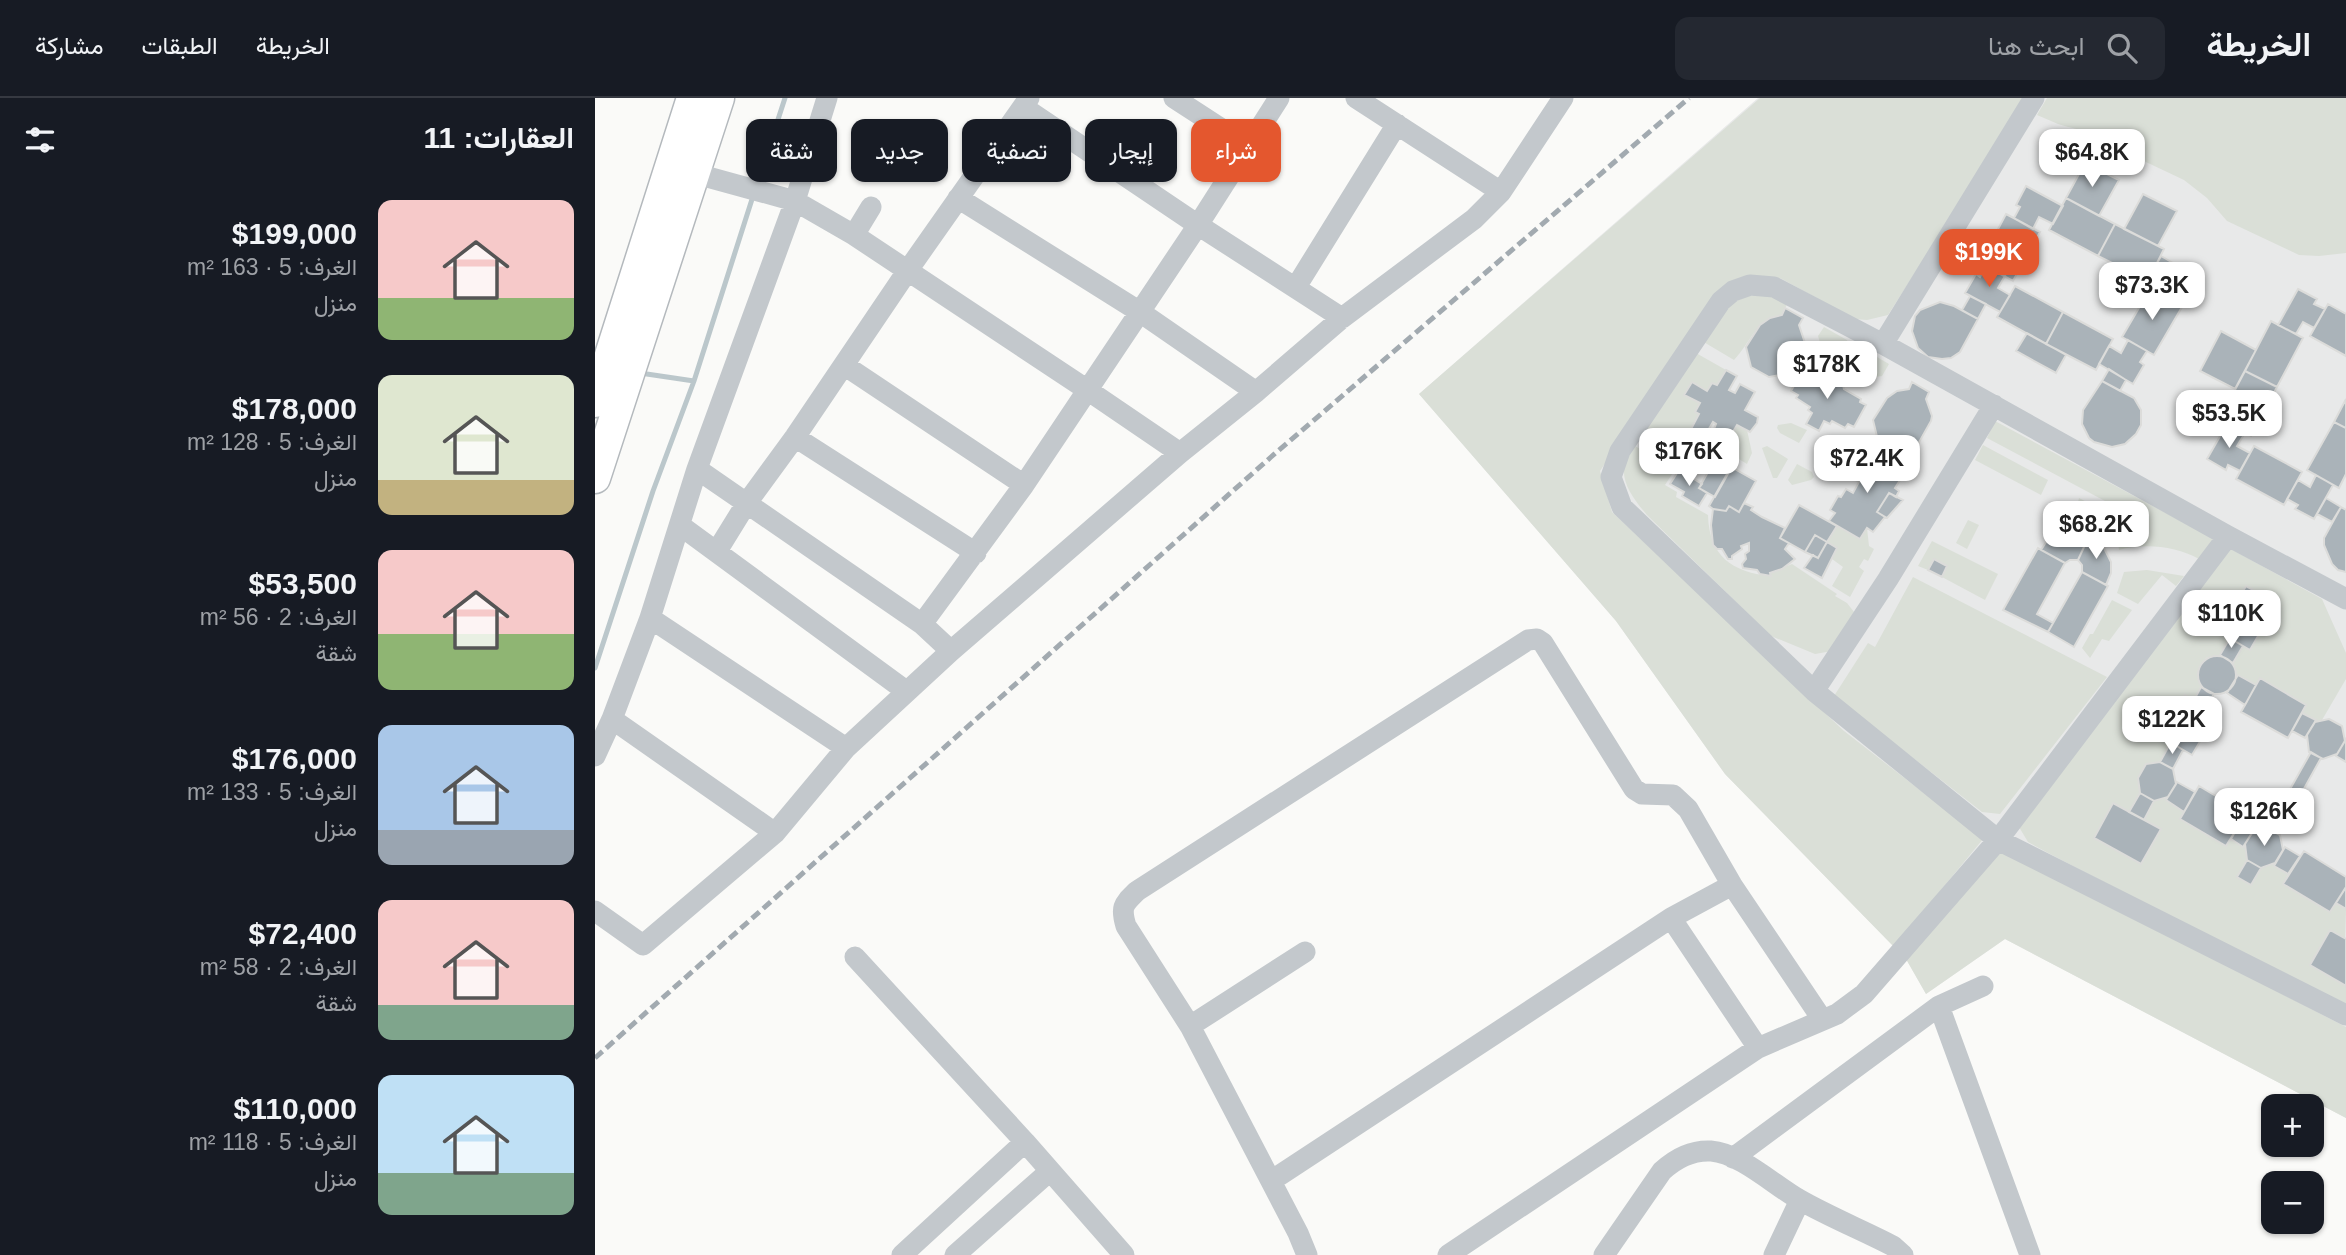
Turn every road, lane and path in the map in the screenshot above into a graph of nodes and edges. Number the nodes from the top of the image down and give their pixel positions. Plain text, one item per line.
1 (692, 98) edge
2 (719, 98) edge
3 (827, 98) edge
4 (1174, 98) edge
5 (1279, 98) edge
6 (1356, 98) edge
7 (2034, 98) edge
8 (1558, 100) edge
9 (1026, 102) edge
10 (1207, 119) edge
11 (1265, 119) edge
12 (1397, 124) junction
13 (707, 176) junction
14 (1225, 182) edge
15 (1501, 192) junction
16 (958, 198) junction
17 (786, 199) junction
18 (871, 206) dead end
19 (1198, 225) junction
20 (854, 235) junction
21 (908, 270) junction
22 (1296, 287) junction
23 (1140, 312) junction
24 (1342, 318) junction
25 (1883, 344) junction
26 (619, 365) junction
27 (844, 365) junction
28 (1086, 389) junction
29 (1256, 393) junction
30 (595, 402) edge
31 (1994, 405) junction
32 (795, 437) junction
33 (1179, 453) junction
34 (697, 470) junction
35 (595, 478) edge
36 (1024, 485) junction
37 (745, 504) junction
38 (681, 526) junction
39 (2228, 536) junction
40 (717, 551) junction
41 (976, 553) junction
42 (2346, 598) edge
43 (650, 618) junction
44 (922, 624) junction
45 (951, 651) junction
46 (907, 691) junction
47 (1814, 691) junction
48 (611, 719) junction
49 (846, 748) junction
50 (595, 756) edge
51 (775, 833) junction
52 (1998, 840) junction
53 (1732, 885) junction
54 (595, 911) edge
55 (1671, 918) junction
56 (1305, 952) dead end
57 (855, 957) dead end
58 (1983, 986) dead end
59 (1940, 1006) junction
60 (2346, 1015) edge
61 (1822, 1019) junction
62 (1190, 1026) junction
63 (1758, 1048) junction
64 (1024, 1142) junction
65 (1733, 1158) junction
66 (1050, 1171) junction
67 (1271, 1181) junction
68 (1800, 1200) junction
69 (1113, 1251) edge
70 (902, 1255) edge
71 (955, 1255) edge
72 (1307, 1255) edge
73 (1448, 1255) edge
74 (1604, 1255) edge
75 (1774, 1255) edge
76 (1903, 1255) edge
77 (2030, 1255) edge

1 - 26 highway
2 - 13 highway
3 - 17 street
4 - 10 street
5 - 11 street
6 - 12 street
7 - 25 street
8 - 15 street
9 - 16 street
9 - 19 street
12 - 15 street
12 - 22 street
13 - 17 street
13 - 26 highway
14 - 19 street
15 - 24 street
16 - 21 street
16 - 23 street
17 - 20 street
17 - 34 street
18 - 20 street
19 - 22 street
19 - 23 street
20 - 21 street
21 - 27 street
21 - 28 street
22 - 24 street
23 - 28 street
23 - 29 street
24 - 29 street
25 - 31 street
25 - 47 street
26 - 30 highway
26 - 35 highway
27 - 32 street
27 - 36 street
28 - 33 street
28 - 36 street
29 - 33 street
31 - 39 street
31 - 47 street
32 - 37 street
32 - 41 street
33 - 45 street
34 - 37 street
34 - 38 street
36 - 41 street
37 - 40 street
37 - 44 street
38 - 40 street
38 - 43 street
39 - 42 street
39 - 52 street
40 - 46 street
41 - 44 street
43 - 48 street
43 - 49 street
44 - 45 street
45 - 46 street
46 - 49 street
47 - 52 street
48 - 50 street
48 - 51 street
49 - 51 street
51 - 54 street
52 - 60 street
52 - 61 street
53 - 55 street
53 - 61 street
53 - 62 street
55 - 63 street
55 - 67 street
56 - 62 street
57 - 64 street
58 - 59 street
59 - 65 street
59 - 77 street
61 - 63 street
62 - 67 street
63 - 73 street
64 - 66 street
64 - 70 street
65 - 68 street
65 - 74 street
66 - 69 street
66 - 71 street
67 - 72 street
68 - 75 street
68 - 76 street

